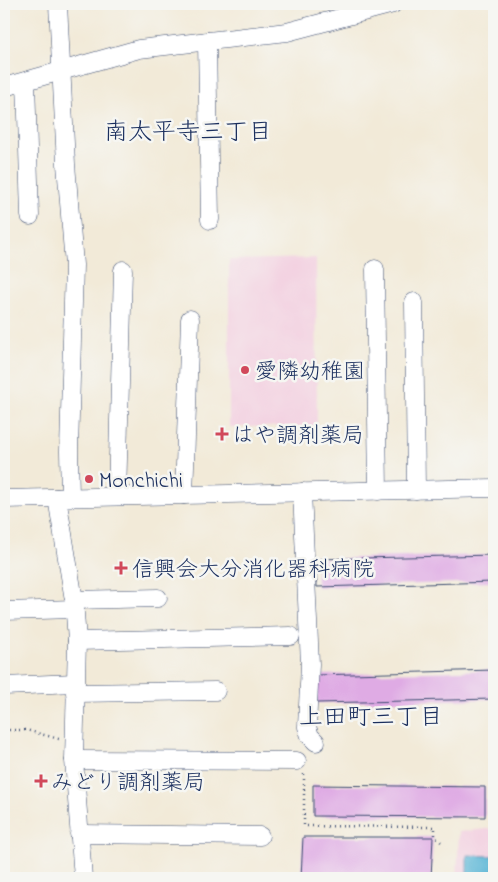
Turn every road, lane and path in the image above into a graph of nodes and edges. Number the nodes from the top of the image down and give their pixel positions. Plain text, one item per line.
1 (58, 4) edge
2 (393, 4) edge
3 (207, 41) junction
4 (61, 72) junction
5 (26, 81) junction
6 (4, 87) edge
7 (30, 216) dead end
8 (210, 220) dead end
9 (375, 269) dead end
10 (123, 270) dead end
11 (414, 302) dead end
12 (190, 319) dead end
13 (494, 488) edge
14 (416, 490) junction
15 (378, 491) junction
16 (302, 492) junction
17 (184, 495) junction
18 (117, 496) junction
19 (63, 498) junction
20 (4, 499) edge
21 (158, 598) dead end
22 (75, 604) junction
23 (4, 611) edge
24 (291, 636) dead end
25 (77, 641) junction
26 (4, 686) edge
27 (75, 688) junction
28 (216, 691) dead end
29 (4, 730) edge
30 (316, 742) dead end
31 (75, 743) junction
32 (74, 760) junction
33 (300, 764) joint
34 (79, 834) junction
35 (260, 836) dead end
36 (441, 842) dead end
37 (83, 878) edge

1 - 4 street
2 - 3 street
3 - 4 street
3 - 8 street
4 - 5 street
4 - 19 street
5 - 6 street
5 - 7 street
9 - 15 street
10 - 18 street
11 - 14 street
12 - 17 street
13 - 14 street
14 - 15 street
15 - 16 street
16 - 17 street
16 - 30 street
17 - 18 street
18 - 19 street
19 - 20 street
19 - 22 street
21 - 22 street
22 - 23 street
22 - 25 street
24 - 25 street
25 - 27 street
26 - 27 street
27 - 28 street
27 - 31 street
29 - 31 path
31 - 32 street
32 - 33 street
32 - 34 street
33 - 36 path
34 - 35 street
34 - 37 street

